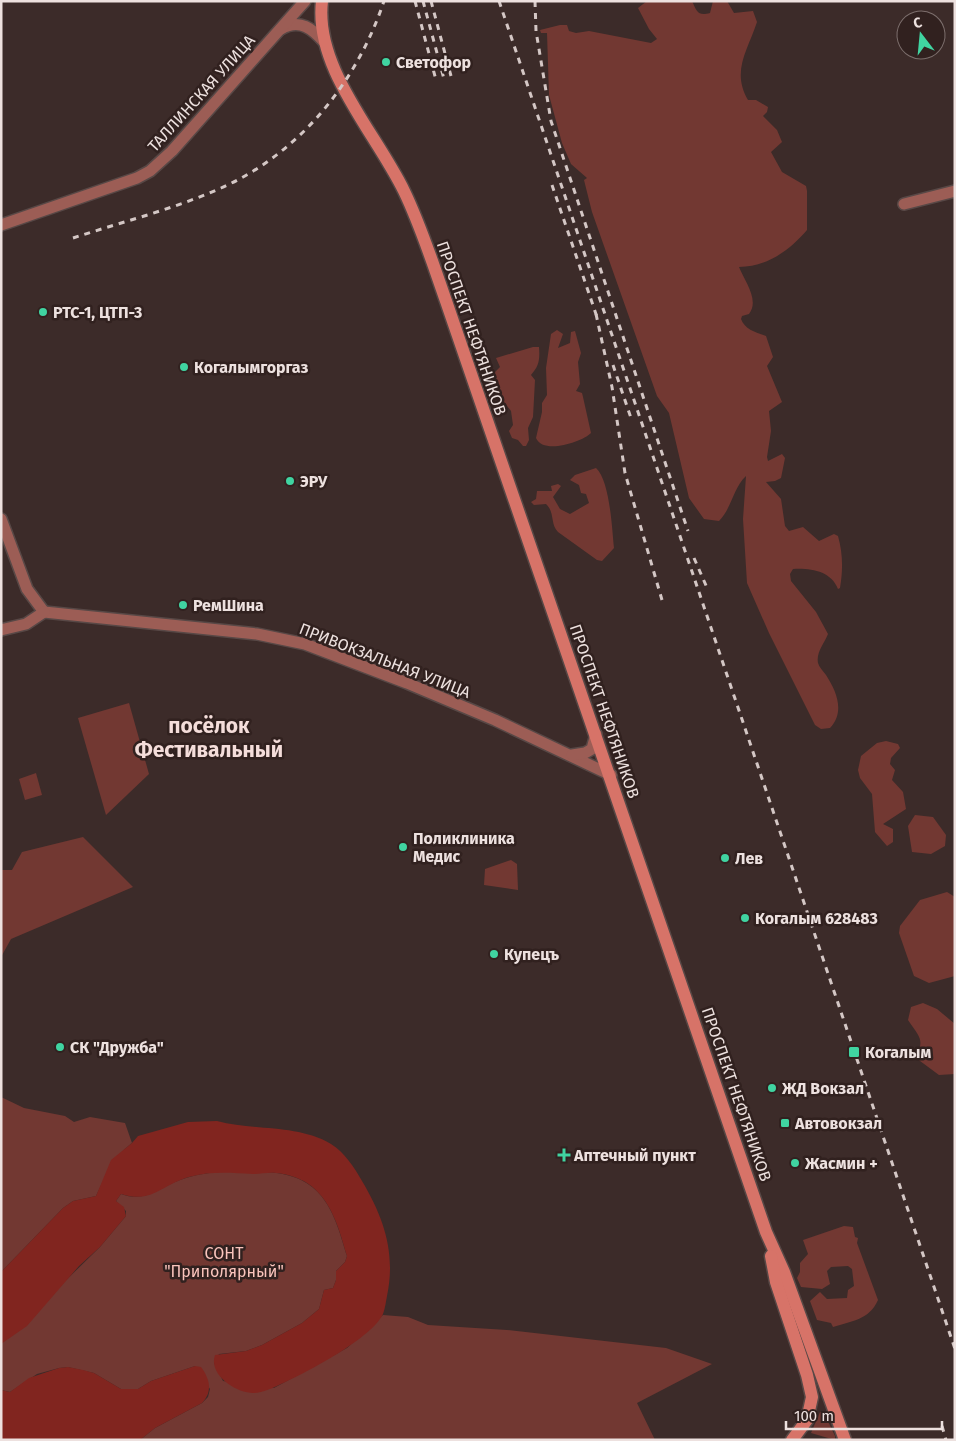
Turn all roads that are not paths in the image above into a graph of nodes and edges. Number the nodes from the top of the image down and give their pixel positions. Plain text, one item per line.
1 (305, 1) edge
2 (322, 1) edge
3 (280, 30) junction
4 (325, 43) junction
5 (955, 191) edge
6 (904, 204) dead end
7 (1, 225) edge
8 (1, 518) edge
9 (44, 612) junction
10 (1, 630) edge
11 (596, 734) junction
12 (572, 755) junction
13 (611, 775) junction
14 (766, 1232) junction
15 (843, 1436) edge
16 (792, 1440) edge

1 - 3 street, ТАЛЛИНСКАЯ УЛИЦА
2 - 4 main road, ПРОСПЕКТ НЕФТЯНИКОВ
3 - 4 street
3 - 7 street, ТАЛЛИНСКАЯ УЛИЦА
4 - 11 main road, ПРОСПЕКТ НЕФТЯНИКОВ
5 - 6 street
8 - 9 street
9 - 10 street
9 - 12 street, ПРИВОКЗАЛЬНАЯ УЛИЦА
11 - 12 street
11 - 13 main road, ПРОСПЕКТ НЕФТЯНИКОВ
12 - 13 street, ПРИВОКЗАЛЬНАЯ УЛИЦА
13 - 14 main road, ПРОСПЕКТ НЕФТЯНИКОВ
14 - 15 main road, ПРОСПЕКТ НЕФТЯНИКОВ
14 - 16 main road

